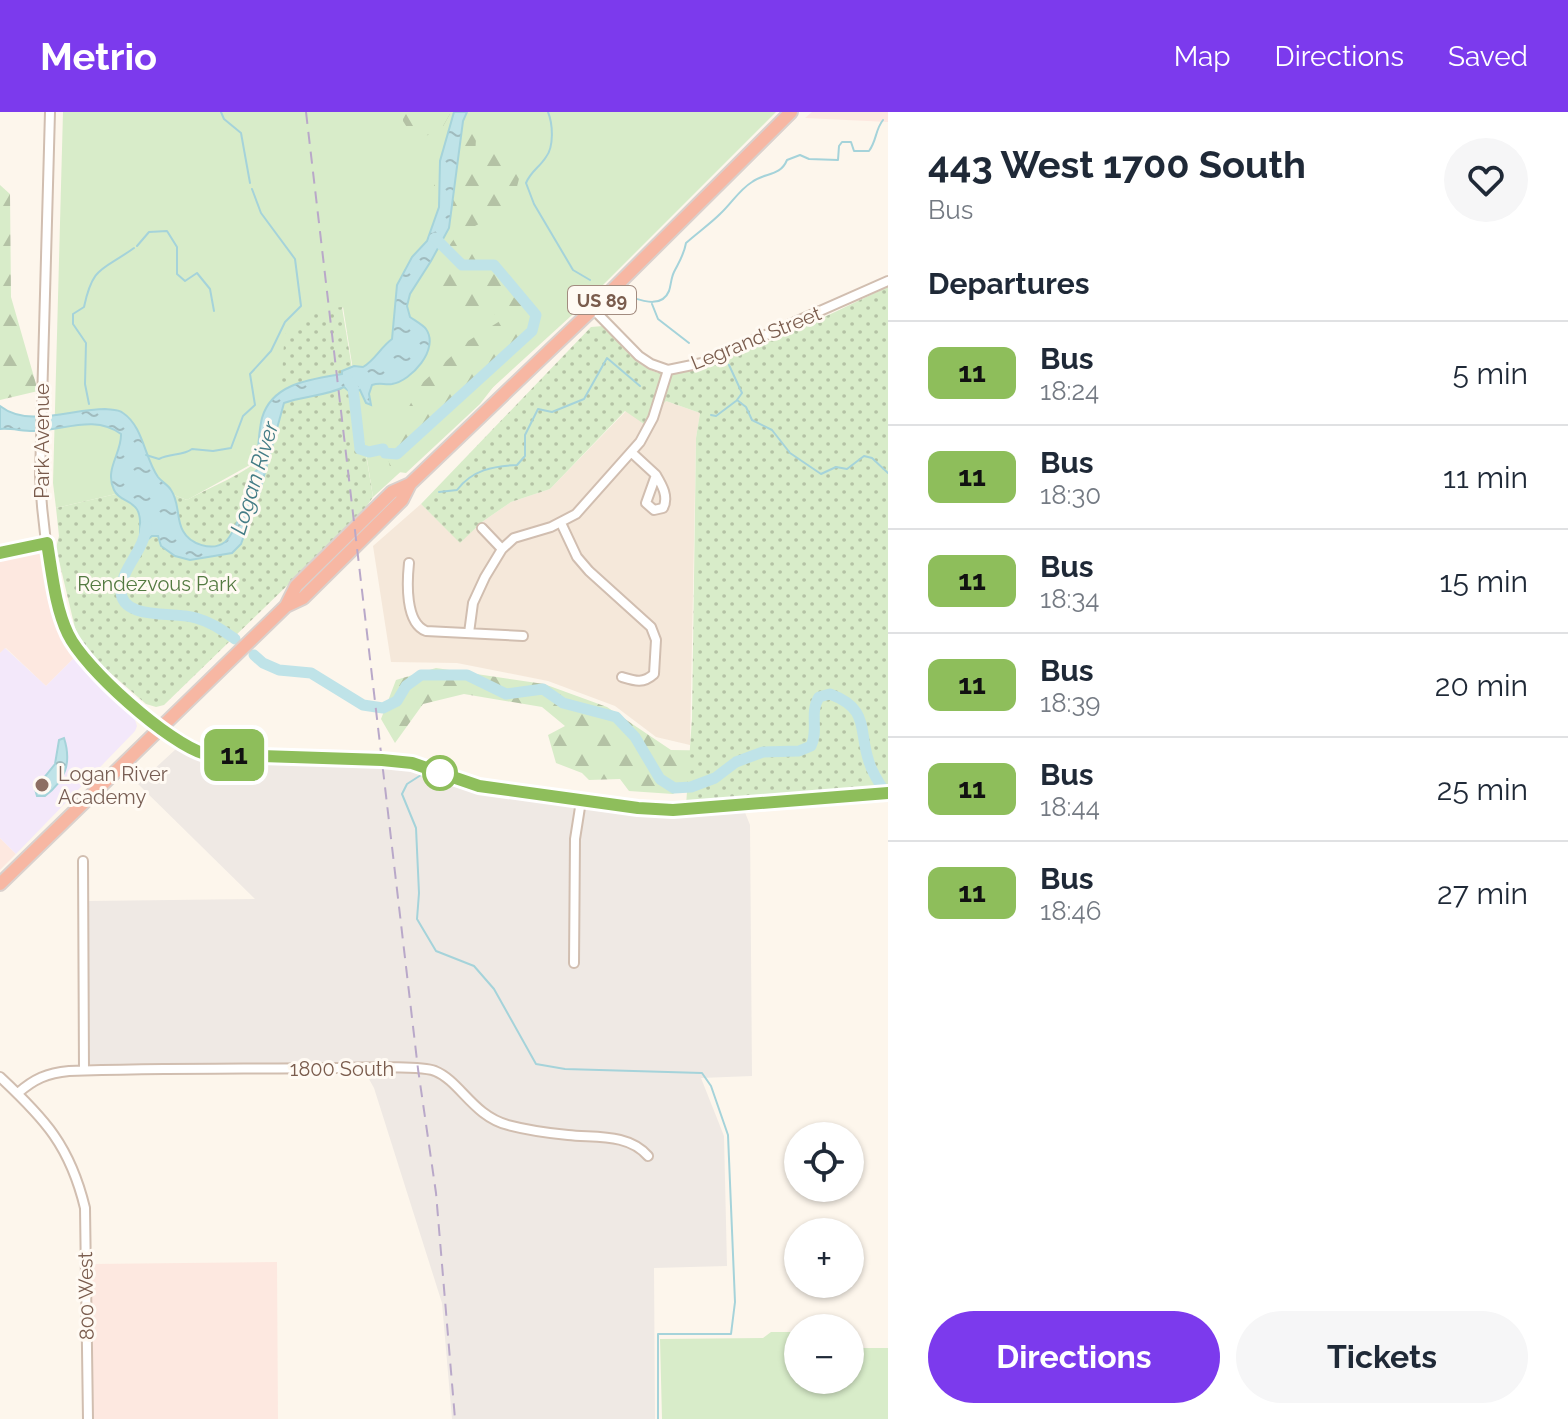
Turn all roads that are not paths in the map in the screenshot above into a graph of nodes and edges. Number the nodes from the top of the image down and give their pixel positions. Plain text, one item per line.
1 (50, 112) edge
2 (791, 112) edge
3 (888, 281) edge
4 (593, 309) junction
5 (668, 370) junction
6 (631, 452) junction
7 (656, 475) junction
8 (648, 492) junction
9 (665, 493) junction
10 (561, 523) junction
11 (482, 528) dead end
12 (47, 543) junction
13 (502, 549) junction
14 (0, 553) edge
15 (409, 563) dead end
16 (469, 633) junction
17 (523, 636) dead end
18 (622, 677) dead end
19 (161, 728) junction
20 (888, 793) edge
21 (581, 801) junction
22 (83, 861) dead end
23 (0, 884) edge
24 (574, 963) dead end
25 (84, 1070) junction
26 (0, 1077) edge
27 (18, 1093) junction
28 (648, 1156) dead end
29 (88, 1419) edge

1 - 12 street, Park Avenue
2 - 4 highway, US 89
3 - 5 street, Legrand Street
4 - 5 street, Legrand Street
4 - 19 highway, US 89
5 - 6 street
6 - 7 street
6 - 10 street
7 - 8 street
7 - 9 street
8 - 9 street
8 - 9 street
10 - 13 street
10 - 18 street
11 - 13 street
12 - 14 street
12 - 19 street, Park Avenue
13 - 16 street
15 - 16 street
16 - 17 street
19 - 21 street, Park Avenue
19 - 23 highway, US 89
20 - 21 street, Park Avenue
21 - 24 street
22 - 25 street
25 - 27 street, 1800 South
25 - 28 street, 1800 South
26 - 27 street, 800 West
27 - 29 street, 800 West

